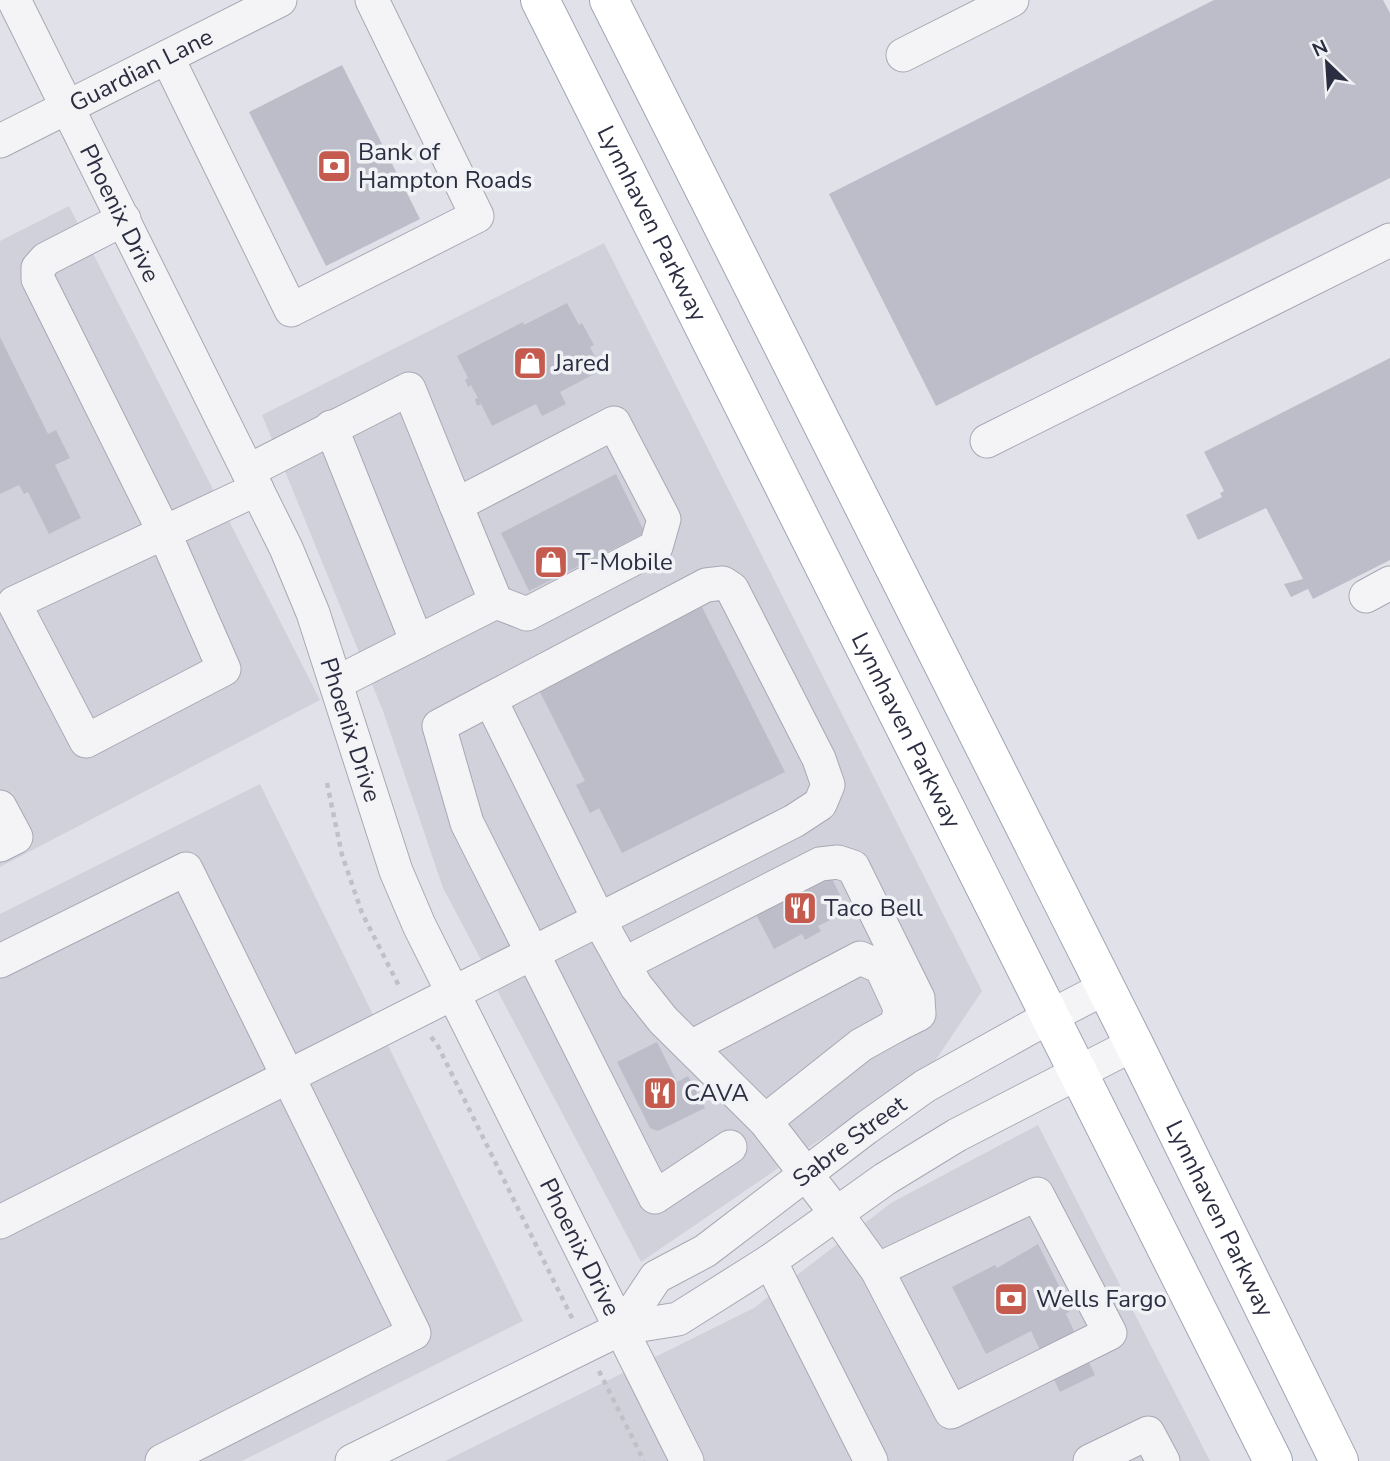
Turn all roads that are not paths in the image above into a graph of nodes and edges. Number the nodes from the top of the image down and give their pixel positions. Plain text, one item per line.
1 (14, 0) edge
2 (280, 0) edge
3 (372, 0) edge
4 (540, 0) edge
5 (609, 0) edge
6 (1012, 0) edge
7 (903, 55) dead end
8 (167, 57) junction
9 (68, 107) junction
10 (0, 141) edge
11 (124, 219) junction
12 (1390, 240) edge
13 (331, 427) junction
14 (987, 441) dead end
15 (253, 480) junction
16 (456, 505) junction
17 (164, 532) junction
18 (496, 602) junction
19 (417, 642) junction
20 (335, 683) junction
21 (490, 699) junction
22 (0, 807) edge
23 (0, 845) edge
24 (599, 920) junction
25 (533, 953) junction
26 (0, 961) edge
27 (624, 964) junction
28 (1105, 988) junction
29 (454, 993) junction
30 (1049, 1017) junction
31 (897, 1025) junction
32 (1133, 1044) junction
33 (691, 1047) junction
34 (1077, 1074) junction
35 (288, 1077) junction
36 (765, 1121) junction
37 (730, 1147) dead end
38 (807, 1175) junction
39 (836, 1213) junction
40 (0, 1222) edge
41 (770, 1261) junction
42 (877, 1270) junction
43 (622, 1328) junction
44 (162, 1461) edge
45 (352, 1461) edge
46 (687, 1461) edge
47 (871, 1461) edge
48 (1090, 1461) edge
49 (1163, 1461) edge
50 (1273, 1461) edge
51 (1339, 1461) edge

1 - 9 street, Phoenix Drive
2 - 8 street, Guardian Lane
3 - 8 street
4 - 30 main road, Lynnhaven Parkway
5 - 28 main road, Lynnhaven Parkway
6 - 7 street
8 - 9 street, Guardian Lane
9 - 10 street, Guardian Lane
9 - 11 street, Phoenix Drive
11 - 15 street, Phoenix Drive
11 - 17 street
12 - 14 street
13 - 15 street
13 - 16 street
13 - 19 street
15 - 17 street
15 - 20 street, Phoenix Drive
16 - 18 street
16 - 18 street
17 - 17 street
18 - 19 street
19 - 20 street
20 - 29 street, Phoenix Drive
21 - 24 street
21 - 24 street
21 - 25 street
22 - 23 street
24 - 25 street
24 - 27 street
25 - 29 street
25 - 37 street
26 - 35 street
27 - 31 street
27 - 33 street
28 - 30 street, Sabre Street
28 - 32 main road, Lynnhaven Parkway
29 - 35 street
29 - 43 street, Phoenix Drive
30 - 34 main road, Lynnhaven Parkway
30 - 38 street, Sabre Street
31 - 33 street
31 - 36 street
32 - 34 street, Sabre Street
32 - 51 main road, Lynnhaven Parkway
33 - 36 street
34 - 39 street, Sabre Street
34 - 50 main road, Lynnhaven Parkway
35 - 40 street
35 - 44 street
36 - 38 street
38 - 39 street
38 - 43 street, Sabre Street
39 - 41 street, Sabre Street
39 - 42 street
41 - 43 street, Sabre Street
41 - 47 street
42 - 42 street
43 - 45 street, Sabre Street
43 - 46 street, Phoenix Drive
48 - 49 street

